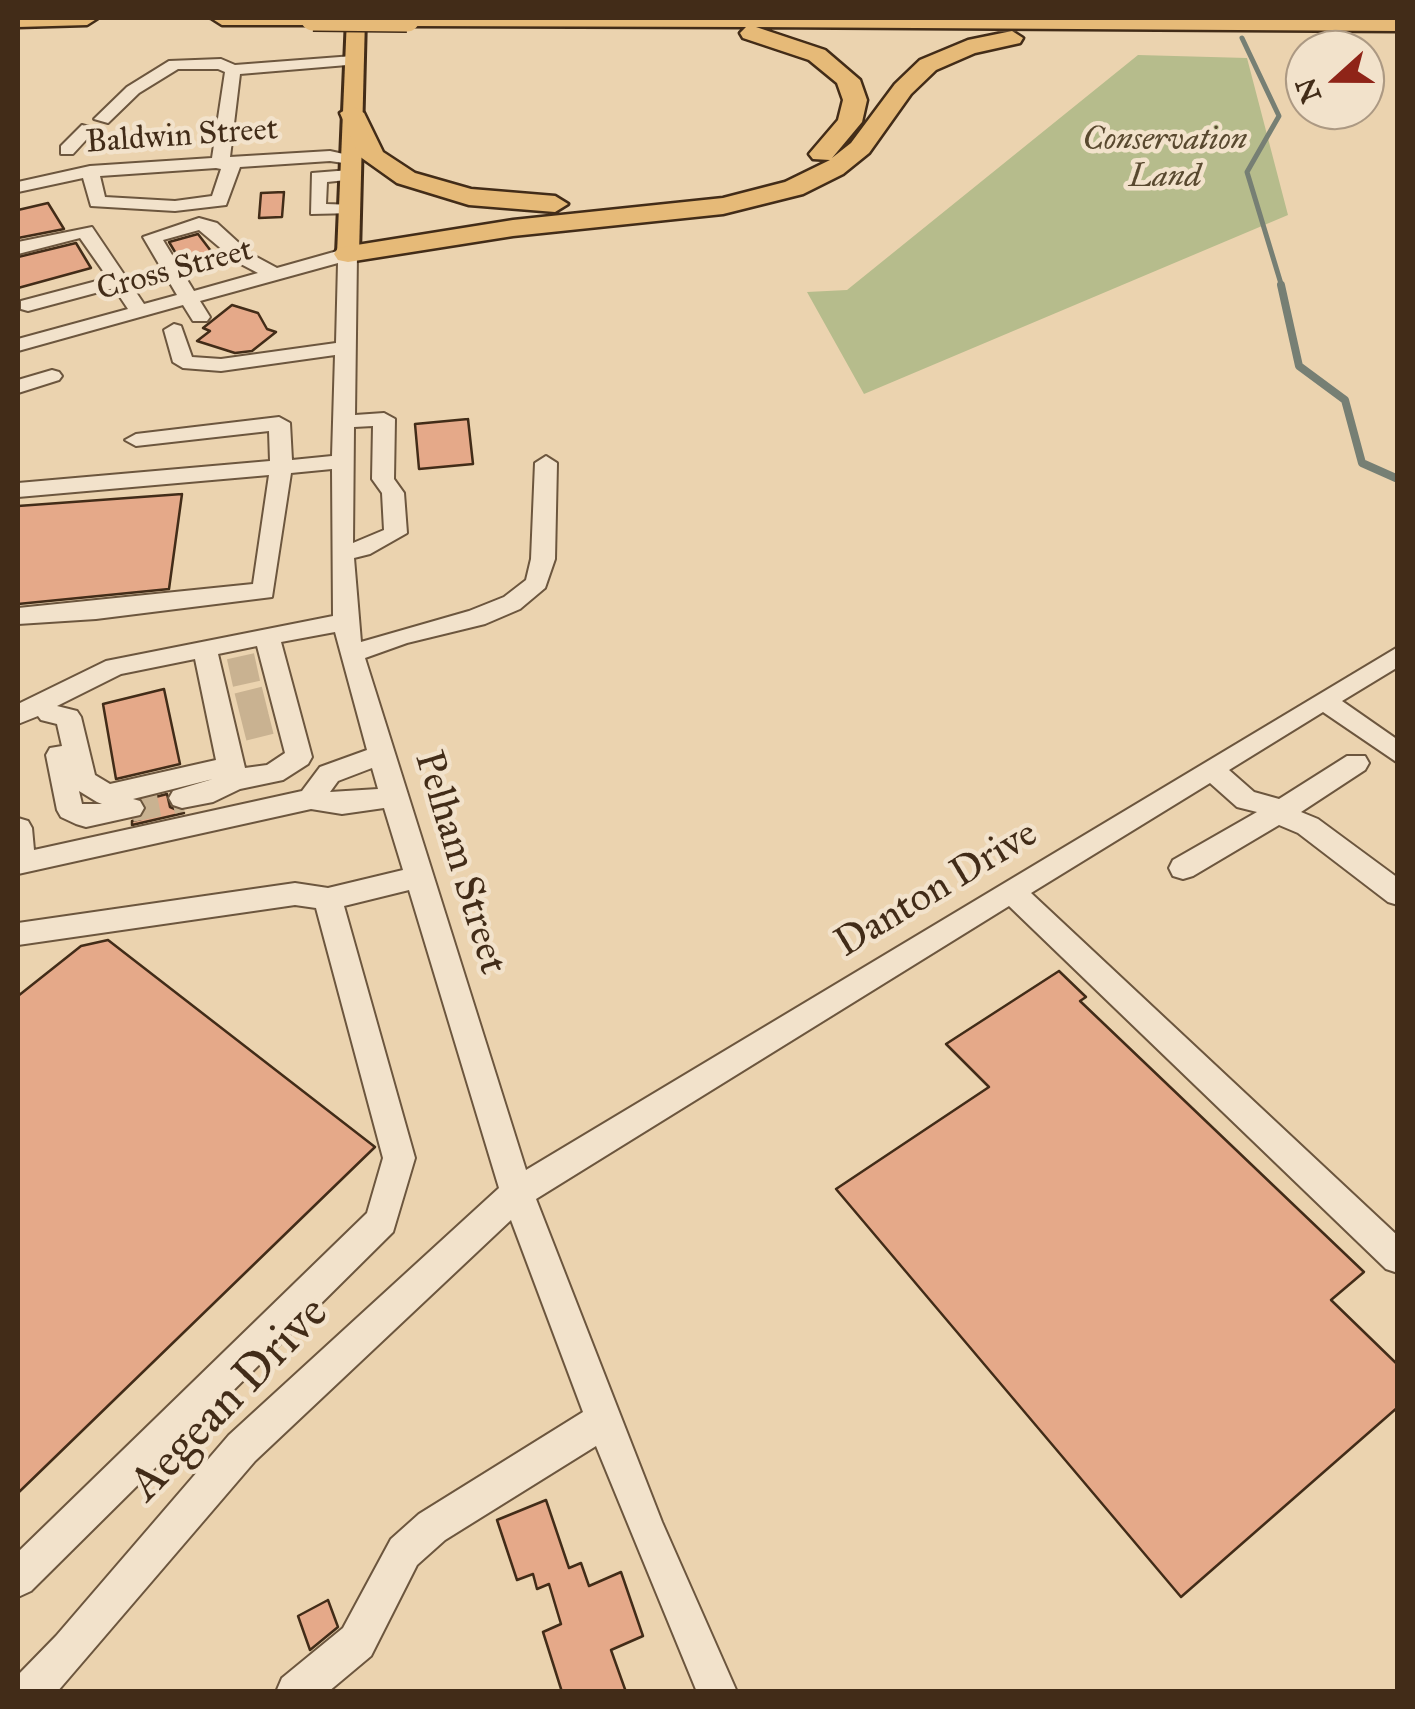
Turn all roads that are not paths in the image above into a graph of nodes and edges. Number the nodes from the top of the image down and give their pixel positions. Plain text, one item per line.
1 (87, 18) edge
2 (222, 18) edge
3 (313, 18) edge
4 (356, 18) edge
5 (408, 19) edge
6 (18, 20) edge
7 (634, 21) junction
8 (1238, 24) junction
9 (1398, 24) edge
10 (353, 61) junction
11 (233, 70) junction
12 (352, 113) junction
13 (67, 150) dead end
14 (302, 159) junction
15 (226, 163) junction
16 (351, 168) junction
17 (90, 171) junction
18 (318, 177) junction
19 (18, 187) edge
20 (594, 204) junction
21 (350, 209) junction
22 (18, 248) edge
23 (348, 254) junction
24 (275, 274) junction
25 (120, 281) junction
26 (190, 298) junction
27 (23, 302) edge
28 (140, 312) junction
29 (200, 317) dead end
30 (174, 330) dead end
31 (62, 333) junction
32 (18, 345) edge
33 (345, 348) junction
34 (52, 376) dead end
35 (18, 387) edge
36 (342, 422) junction
37 (136, 440) dead end
38 (341, 462) junction
39 (546, 463) dead end
40 (280, 466) junction
41 (18, 490) edge
42 (341, 553) junction
43 (18, 616) edge
44 (345, 622) junction
45 (267, 636) junction
46 (205, 649) junction
47 (352, 654) junction
48 (1398, 655) edge
49 (1324, 700) junction
50 (49, 707) junction
51 (18, 716) edge
52 (229, 721) junction
53 (1398, 754) edge
54 (382, 755) junction
55 (1356, 763) dead end
56 (1213, 768) junction
57 (274, 773) junction
58 (395, 796) junction
59 (182, 798) tunnel mouth
60 (311, 799) junction
61 (281, 807) junction
62 (131, 808) tunnel mouth
63 (1273, 809) junction
64 (18, 828) edge
65 (20, 864) edge
66 (1183, 868) dead end
67 (419, 877) junction
68 (1011, 891) junction
69 (1398, 894) edge
70 (328, 900) junction
71 (18, 934) edge
72 (518, 1193) junction
73 (1398, 1258) edge
74 (604, 1420) junction
75 (18, 1578) edge
76 (29, 1692) edge
77 (296, 1692) edge
78 (717, 1692) edge

1 - 6 highway
2 - 3 highway
3 - 5 highway, bridge
4 - 10 main road, Pelham Street
5 - 7 highway
7 - 8 highway
7 - 20 highway
8 - 9 highway
8 - 23 highway
10 - 11 street
10 - 12 main road, Pelham Street
11 - 13 street
11 - 15 street
12 - 16 main road, Pelham Street
12 - 20 highway
14 - 15 street, Baldwin Street
14 - 16 street, Baldwin Street
14 - 18 street
15 - 17 street, Baldwin Street
15 - 17 street
16 - 18 street
16 - 21 main road, Pelham Street
17 - 19 street, Baldwin Street
18 - 21 street
20 - 23 highway
21 - 23 main road, Pelham Street
22 - 25 street
23 - 24 street, Cross Street
23 - 33 street, Pelham Street
24 - 26 street, Cross Street
24 - 26 street
25 - 27 street
25 - 28 street
26 - 28 street, Cross Street
26 - 29 street
27 - 31 street
28 - 31 street, Cross Street
30 - 33 street
31 - 32 street, Cross Street
33 - 36 street, Pelham Street
34 - 35 street
36 - 38 street, Pelham Street
36 - 42 street
37 - 40 street
38 - 40 street
38 - 42 street, Pelham Street
39 - 47 street
40 - 41 street
40 - 43 street
42 - 44 street, Pelham Street
44 - 45 street
44 - 47 street, Pelham Street
45 - 46 street
45 - 57 street
46 - 50 street
46 - 52 street
47 - 54 street, Pelham Street
48 - 49 street, Danton Drive
49 - 53 street
49 - 56 street, Danton Drive
50 - 51 street
50 - 52 street
50 - 62 street
52 - 57 street
52 - 59 street
54 - 58 street, Pelham Street
54 - 60 street
55 - 63 street
56 - 63 street
56 - 68 street, Danton Drive
57 - 61 street
58 - 60 street
58 - 67 street, Pelham Street
60 - 61 street
61 - 65 street
63 - 66 street
63 - 69 street
64 - 65 street
67 - 70 street
67 - 72 street, Pelham Street
68 - 72 street, Danton Drive
68 - 73 street
70 - 71 street
70 - 75 street
72 - 74 street, Pelham Street
72 - 76 street, Aegean Drive
74 - 77 street
74 - 78 street, Pelham Street

